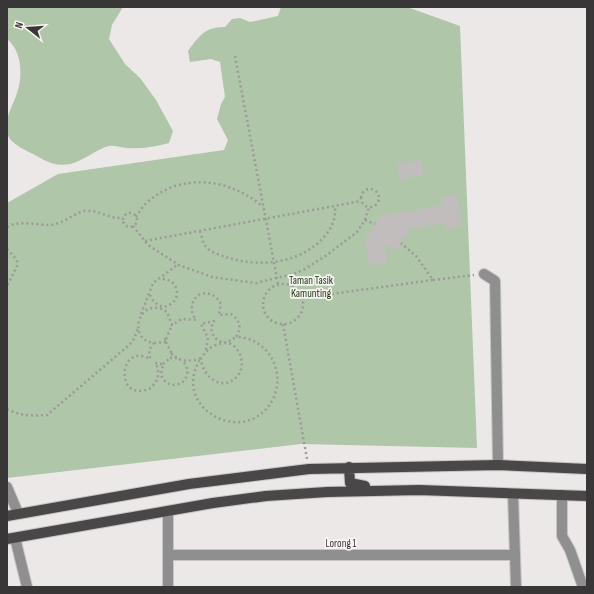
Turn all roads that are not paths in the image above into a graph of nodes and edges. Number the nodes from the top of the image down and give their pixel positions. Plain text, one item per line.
1 (484, 274) road end
2 (498, 465) junction
3 (348, 467) junction
4 (587, 469) edge
5 (7, 487) edge
6 (419, 490) junction
7 (513, 494) junction
8 (562, 495) junction
9 (587, 496) edge
10 (168, 511) junction
11 (18, 513) junction
12 (7, 516) edge
13 (7, 531) edge
14 (11, 539) edge
15 (515, 554) junction
16 (168, 555) junction
17 (27, 587) edge
18 (168, 587) edge
19 (516, 587) edge
20 (584, 587) edge

1 - 2 street
2 - 3 main road
2 - 4 main road
3 - 6 main road
3 - 11 main road
5 - 11 street
6 - 7 main road
6 - 10 main road
7 - 8 main road
7 - 15 street
8 - 9 main road
8 - 20 street
10 - 14 main road
10 - 16 street
11 - 12 main road
13 - 14 main road
14 - 17 street
15 - 16 street, Lorong 1
15 - 19 street
16 - 18 street

